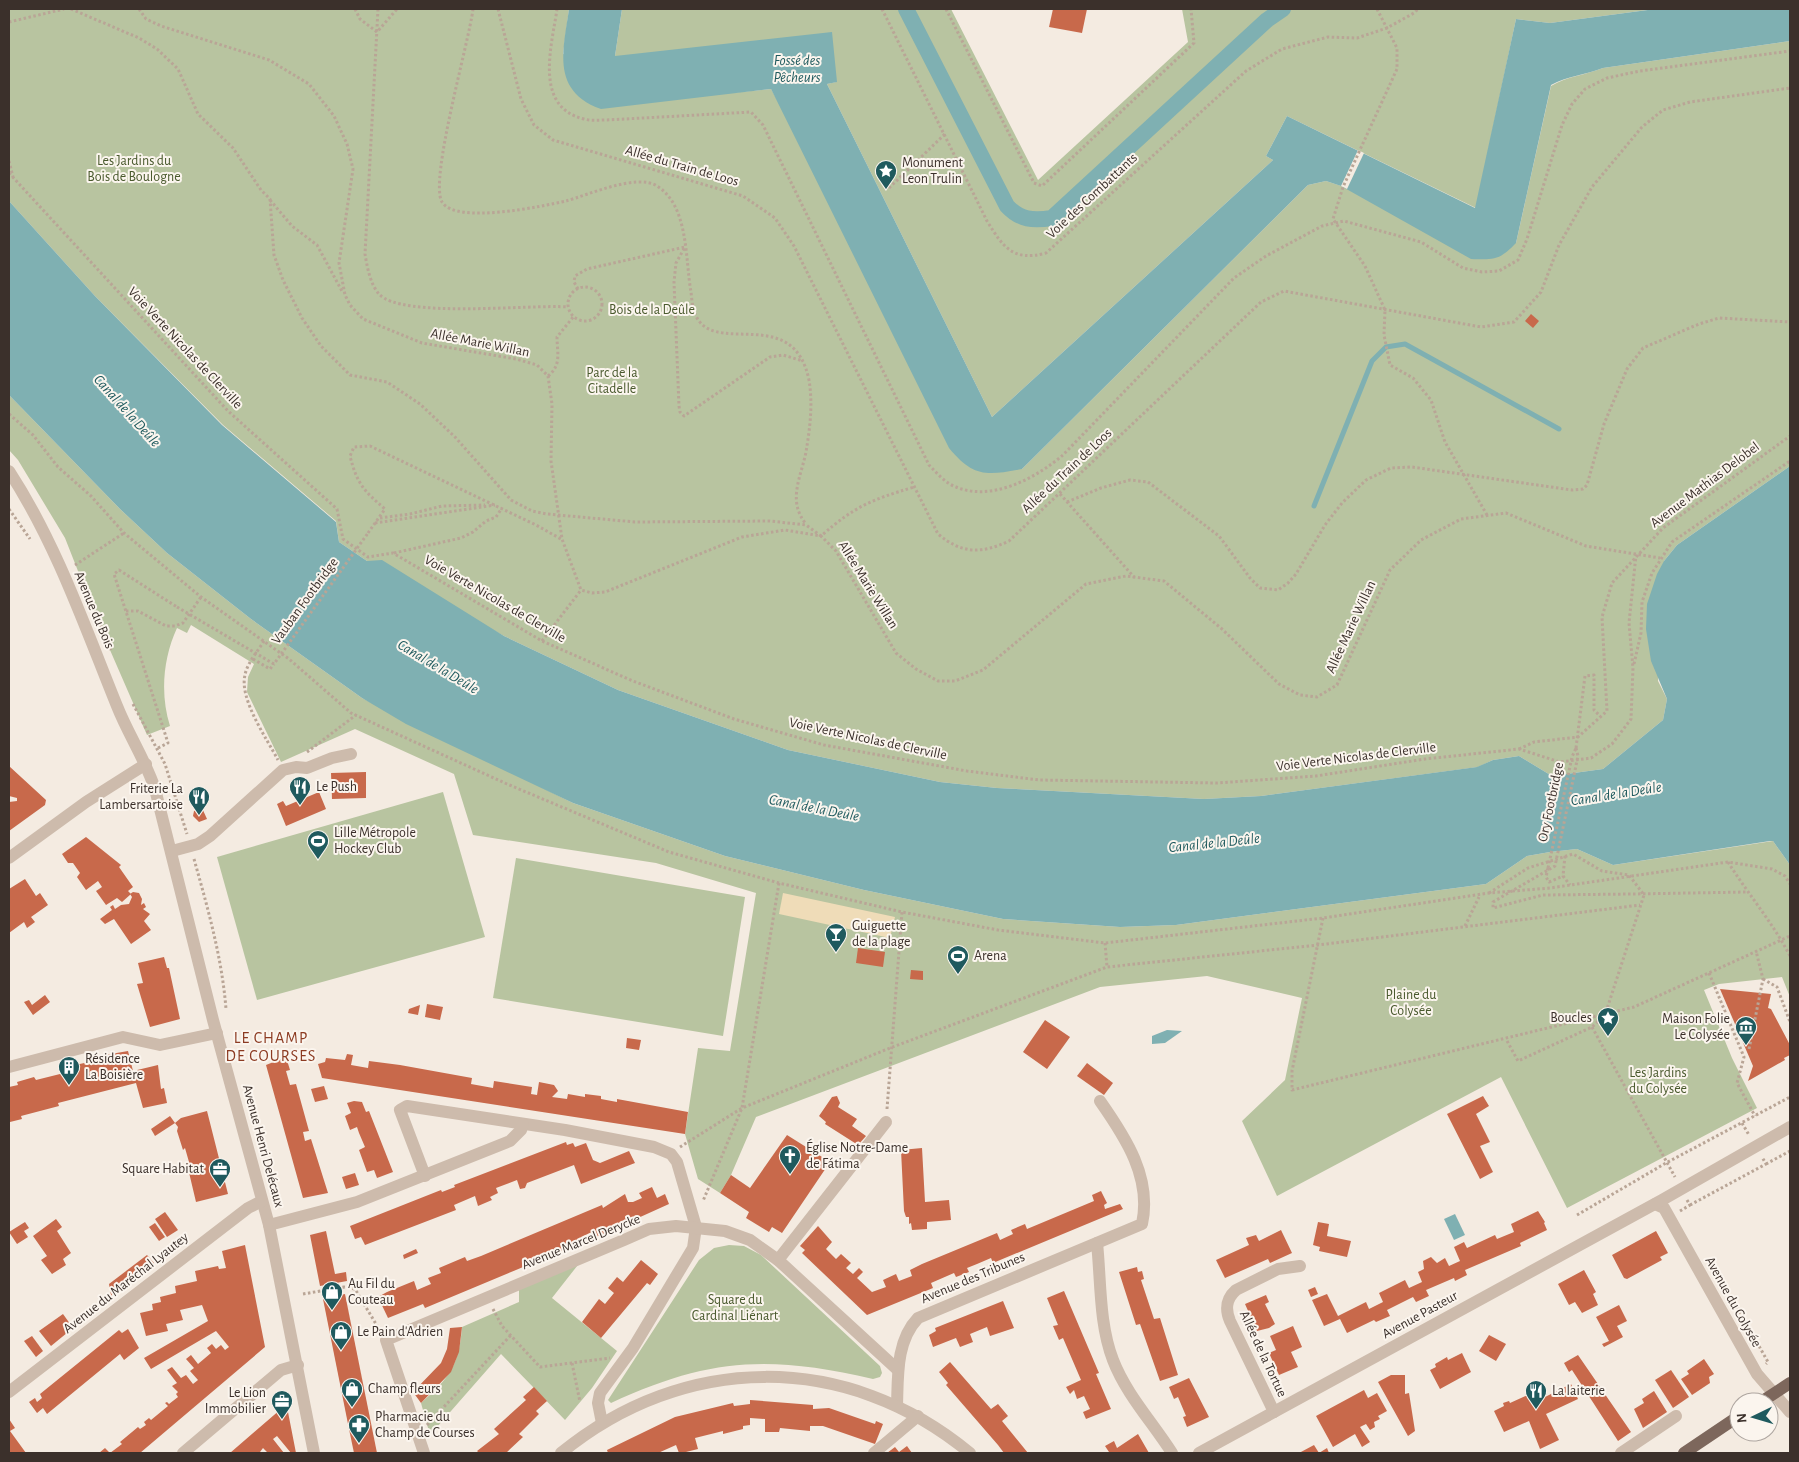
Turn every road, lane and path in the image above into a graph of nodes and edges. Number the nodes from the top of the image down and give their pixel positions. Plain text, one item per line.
1 (64, 9) edge
2 (71, 9) edge
3 (139, 9) edge
4 (355, 9) edge
5 (378, 9) edge
6 (396, 9) edge
7 (473, 9) edge
8 (498, 9) edge
9 (557, 9) edge
10 (882, 9) edge
11 (946, 9) edge
12 (1191, 9) edge
13 (1377, 9) edge
14 (1418, 9) edge
15 (9, 22) edge
16 (1387, 28) junction
17 (377, 32) junction
18 (1790, 51) edge
19 (1790, 88) edge
20 (945, 134) junction
21 (9, 161) edge
22 (9, 173) edge
23 (13, 178) junction
24 (889, 188) dead end
25 (270, 199) junction
26 (1336, 222) junction
27 (685, 247) junction
28 (578, 289) junction
29 (345, 295) junction
30 (568, 306) junction
31 (1385, 310) junction
32 (574, 316) junction
33 (1790, 322) edge
34 (804, 361) junction
35 (548, 376) junction
36 (9, 414) edge
37 (1790, 436) edge
38 (1790, 461) edge
39 (9, 472) edge
40 (1464, 475) junction
41 (914, 487) junction
42 (1060, 494) junction
43 (1067, 502) junction
44 (494, 505) junction
45 (502, 508) junction
46 (558, 514) junction
47 (1487, 515) junction
48 (379, 518) junction
49 (375, 524) junction
50 (806, 525) junction
51 (124, 532) junction
52 (821, 536) junction
53 (562, 539) junction
54 (393, 553) junction
55 (1636, 555) junction
56 (1660, 558) junction
57 (75, 564) dead end
58 (1134, 577) junction
59 (581, 590) junction
60 (201, 597) junction
61 (126, 611) junction
62 (264, 641) junction
63 (542, 641) junction
64 (253, 659) junction
65 (274, 664) junction
66 (1633, 668) junction
67 (357, 715) junction
68 (1600, 716) junction
69 (1578, 737) junction
70 (1519, 749) junction
71 (305, 754) dead end
72 (351, 754) dead end
73 (146, 764) junction
74 (283, 770) junction
75 (190, 846) junction
76 (172, 851) junction
77 (1565, 856) junction
78 (9, 858) edge
79 (1728, 862) junction
80 (1548, 868) junction
81 (1629, 875) junction
82 (1563, 876) junction
83 (779, 882) junction
84 (1790, 884) edge
85 (1571, 885) junction
86 (1747, 892) junction
87 (1489, 893) junction
88 (1644, 895) junction
89 (1479, 896) junction
90 (1640, 905) junction
91 (902, 912) junction
92 (1323, 918) junction
93 (1464, 926) junction
94 (1790, 936) edge
95 (1782, 939) junction
96 (1105, 943) junction
97 (1318, 945) junction
98 (1756, 951) junction
99 (1790, 956) edge
100 (1107, 967) junction
101 (1709, 973) junction
102 (1763, 979) junction
103 (226, 1012) dead end
104 (1605, 1015) junction
105 (1790, 1022) edge
106 (1592, 1027) junction
107 (217, 1033) junction
108 (1506, 1039) junction
109 (890, 1048) junction
110 (1749, 1049) dead end
111 (9, 1067) edge
112 (1790, 1097) edge
113 (1100, 1102) dead end
114 (742, 1108) junction
115 (1755, 1116) junction
116 (886, 1122) joint
117 (523, 1124) junction
118 (1790, 1127) edge
119 (1790, 1151) edge
120 (671, 1154) junction
121 (1666, 1163) junction
122 (1766, 1164) dead end
123 (425, 1176) junction
124 (1681, 1188) junction
125 (262, 1200) junction
126 (1655, 1204) junction
127 (692, 1211) junction
128 (1577, 1215) dead end
129 (1669, 1218) junction
130 (269, 1225) junction
131 (696, 1227) junction
132 (1097, 1243) junction
133 (778, 1260) junction
134 (1300, 1266) dead end
135 (303, 1294) dead end
136 (489, 1296) junction
137 (510, 1335) junction
138 (386, 1340) junction
139 (627, 1357) junction
140 (572, 1363) junction
141 (298, 1365) junction
142 (898, 1370) junction
143 (1790, 1383) edge
144 (9, 1392) edge
145 (1772, 1392) edge
146 (1776, 1392) edge
147 (1779, 1400) edge
148 (580, 1402) dead end
149 (897, 1406) junction
150 (1274, 1412) junction
151 (1790, 1412) edge
152 (918, 1416) junction
153 (1676, 1416) dead end
154 (602, 1423) junction
155 (1729, 1423) edge
156 (418, 1434) junction
157 (183, 1453) edge
158 (314, 1453) edge
159 (424, 1453) edge
160 (561, 1453) edge
161 (874, 1453) edge
162 (970, 1453) edge
163 (1172, 1453) edge
164 (1198, 1453) edge
165 (1621, 1453) edge
166 (1684, 1453) edge

1 - 15 path
2 - 25 path
3 - 29 path, Allée Marie Willan
4 - 17 path
5 - 17 path
6 - 17 path
7 - 27 path
8 - 41 path, Allée du Train de Loos
9 - 26 path
10 - 20 path, Voie des Combattants
11 - 12 path
13 - 16 path
14 - 16 path, Voie des Combattants
16 - 20 path, Voie des Combattants
16 - 26 path
17 - 30 path
18 - 26 path
19 - 31 path, Allée du Train de Loos
20 - 24 path
21 - 23 path
22 - 23 path, Voie Verte Nicolas de Clerville
23 - 54 path, Voie Verte Nicolas de Clerville
25 - 29 path
25 - 46 path
26 - 31 path
27 - 28 path
27 - 34 path
27 - 34 path
28 - 30 path
28 - 32 path
29 - 35 path, Allée Marie Willan
30 - 32 path
31 - 40 path
31 - 42 path, Allée du Train de Loos
32 - 35 path
33 - 40 path
34 - 50 path
35 - 46 path
36 - 51 path
37 - 55 path, Avenue Mathias Delobel
38 - 56 path
39 - 73 street, Avenue du Bois
40 - 43 path
40 - 47 path
41 - 42 path, Allée du Train de Loos
41 - 52 path
42 - 43 path
43 - 58 path
44 - 45 path
44 - 48 path
44 - 48 path
44 - 49 path
45 - 53 path
45 - 54 path
46 - 50 path
46 - 53 path
47 - 55 path, Allée Marie Willan
47 - 58 path, Allée Marie Willan
48 - 49 path, Vauban Footbridge
49 - 65 path, Vauban Footbridge, bridge
50 - 52 path
51 - 57 path
51 - 60 path
52 - 58 path, Allée Marie Willan
52 - 59 path, Allée Marie Willan
53 - 59 path
54 - 63 path, Voie Verte Nicolas de Clerville
55 - 56 path, Allée Marie Willan
55 - 66 path, Voie Verte Nicolas de Clerville
55 - 68 path, Avenue Mathias Delobel
56 - 66 path
59 - 63 path
60 - 61 path
60 - 62 path
61 - 65 path, Vauban Footbridge, bridge
61 - 75 path
62 - 64 path
62 - 67 path
63 - 70 path, Voie Verte Nicolas de Clerville
64 - 65 path
64 - 74 path
66 - 70 path, Voie Verte Nicolas de Clerville
67 - 71 path
67 - 83 path
68 - 69 path
68 - 69 path, Ory Footbridge
69 - 70 path
69 - 80 path, Ory Footbridge, bridge
72 - 74 street
73 - 76 street, Avenue Henri Delécaux
73 - 78 street
74 - 75 street
75 - 76 street
75 - 103 path
76 - 107 street, Avenue Henri Delécaux
77 - 81 path
77 - 82 path
77 - 87 path
79 - 81 path
79 - 84 path
79 - 86 path
80 - 82 path, Ory Footbridge, bridge
80 - 88 path, bridge
81 - 85 path
81 - 88 path
82 - 85 path
83 - 91 path
83 - 114 path
85 - 87 path
86 - 88 path
86 - 95 path
87 - 89 path
88 - 90 path
89 - 92 path
89 - 93 path
90 - 93 path
90 - 104 path
91 - 96 path
91 - 109 path
92 - 96 path
92 - 97 path
93 - 97 path
94 - 95 path
95 - 98 path
95 - 99 path
96 - 100 path
97 - 100 path
97 - 108 path
98 - 101 path
98 - 102 path
100 - 109 path
101 - 104 path
101 - 115 path
102 - 105 path
102 - 110 path
104 - 106 path
104 - 108 path
106 - 108 path
106 - 121 path
107 - 111 street
107 - 125 street, Avenue Henri Delécaux
109 - 114 path
109 - 116 path
112 - 115 path
113 - 132 street, Avenue des Tribunes
114 - 120 path
114 - 127 path
115 - 121 path
116 - 133 street
117 - 120 street
117 - 123 street
117 - 123 street
118 - 124 street, Avenue Pasteur
119 - 122 path
120 - 127 street
121 - 124 path
121 - 128 path
123 - 130 street
124 - 126 street, Avenue Pasteur
124 - 129 path
125 - 130 street, Avenue Henri Delécaux
125 - 144 street, Avenue du Maréchal Lyautey
126 - 129 street, Avenue du Colysée
126 - 150 street, Avenue Pasteur
127 - 131 street
129 - 145 street, Avenue du Colysée
130 - 141 street, Avenue Henri Delécaux
131 - 133 street, Avenue Marcel Derycke
131 - 136 street, Avenue Marcel Derycke
131 - 139 street
132 - 142 street, Avenue des Tribunes
132 - 163 street
133 - 142 street, Avenue Marcel Derycke
134 - 150 street, Allée de la Tortue
135 - 138 path
136 - 137 path
136 - 138 street, Avenue Marcel Derycke
137 - 140 path
137 - 156 path
138 - 156 street
139 - 140 path
139 - 154 street
140 - 148 path
141 - 157 street
141 - 158 street, Avenue Henri Delécaux
142 - 149 street, Avenue des Tribunes
143 - 146 main road
147 - 151 street, Avenue du Colysée
149 - 152 street
149 - 154 street
150 - 164 street, Avenue Pasteur
152 - 161 street
152 - 162 street
153 - 165 street
154 - 160 street
155 - 166 main road
156 - 159 street

